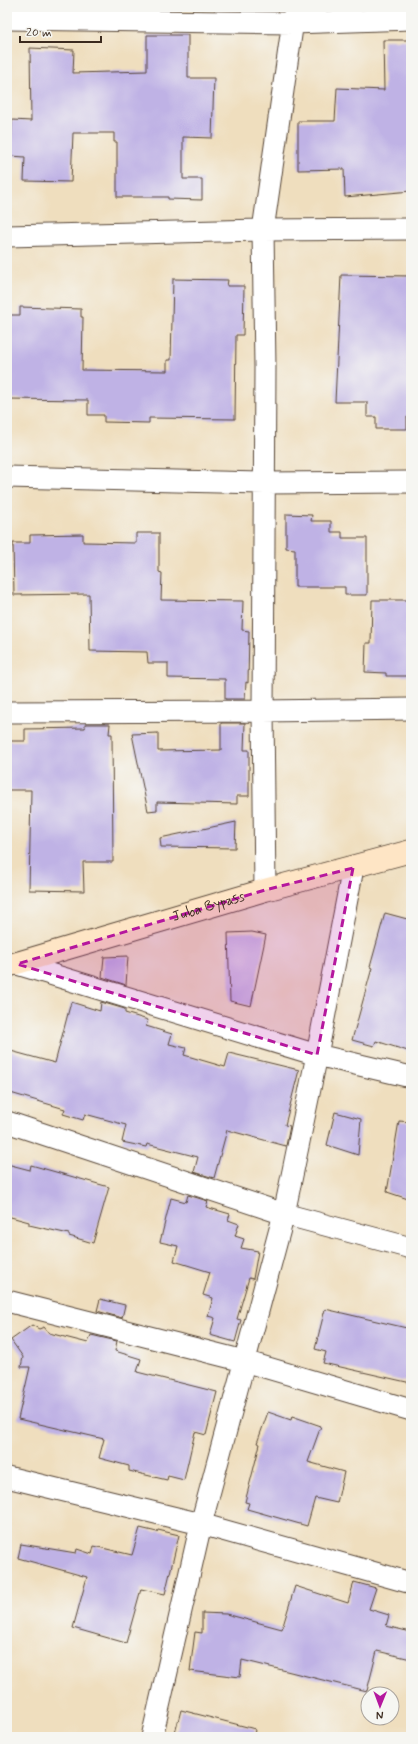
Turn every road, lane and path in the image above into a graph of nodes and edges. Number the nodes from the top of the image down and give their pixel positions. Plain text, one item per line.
1 (294, 15) edge
2 (7, 19) edge
3 (411, 19) edge
4 (411, 229) edge
5 (263, 230) junction
6 (7, 236) edge
7 (7, 477) edge
8 (411, 482) edge
9 (265, 483) junction
10 (411, 709) edge
11 (7, 712) edge
12 (263, 712) junction
13 (408, 855) edge
14 (354, 868) junction
15 (264, 890) junction
16 (12, 965) edge
17 (317, 1055) junction
18 (411, 1077) edge
19 (7, 1122) edge
20 (284, 1214) junction
21 (411, 1248) edge
22 (7, 1301) edge
23 (244, 1361) junction
24 (411, 1410) edge
25 (7, 1477) edge
26 (201, 1524) junction
27 (411, 1583) edge
28 (152, 1737) edge

1 - 2 street
1 - 3 street
1 - 5 street
4 - 5 street
5 - 6 street
5 - 9 street
7 - 9 street
8 - 9 street
9 - 12 street
10 - 12 street
11 - 12 street
12 - 15 street
13 - 14 main road, Juba Bypass
14 - 15 main road, Juba Bypass
14 - 17 street
15 - 16 main road, Juba Bypass
16 - 17 street
17 - 18 street
17 - 20 street
19 - 20 street
20 - 21 street
20 - 23 street
22 - 23 street
23 - 24 street
23 - 26 street
25 - 26 street
26 - 27 street
26 - 28 street

